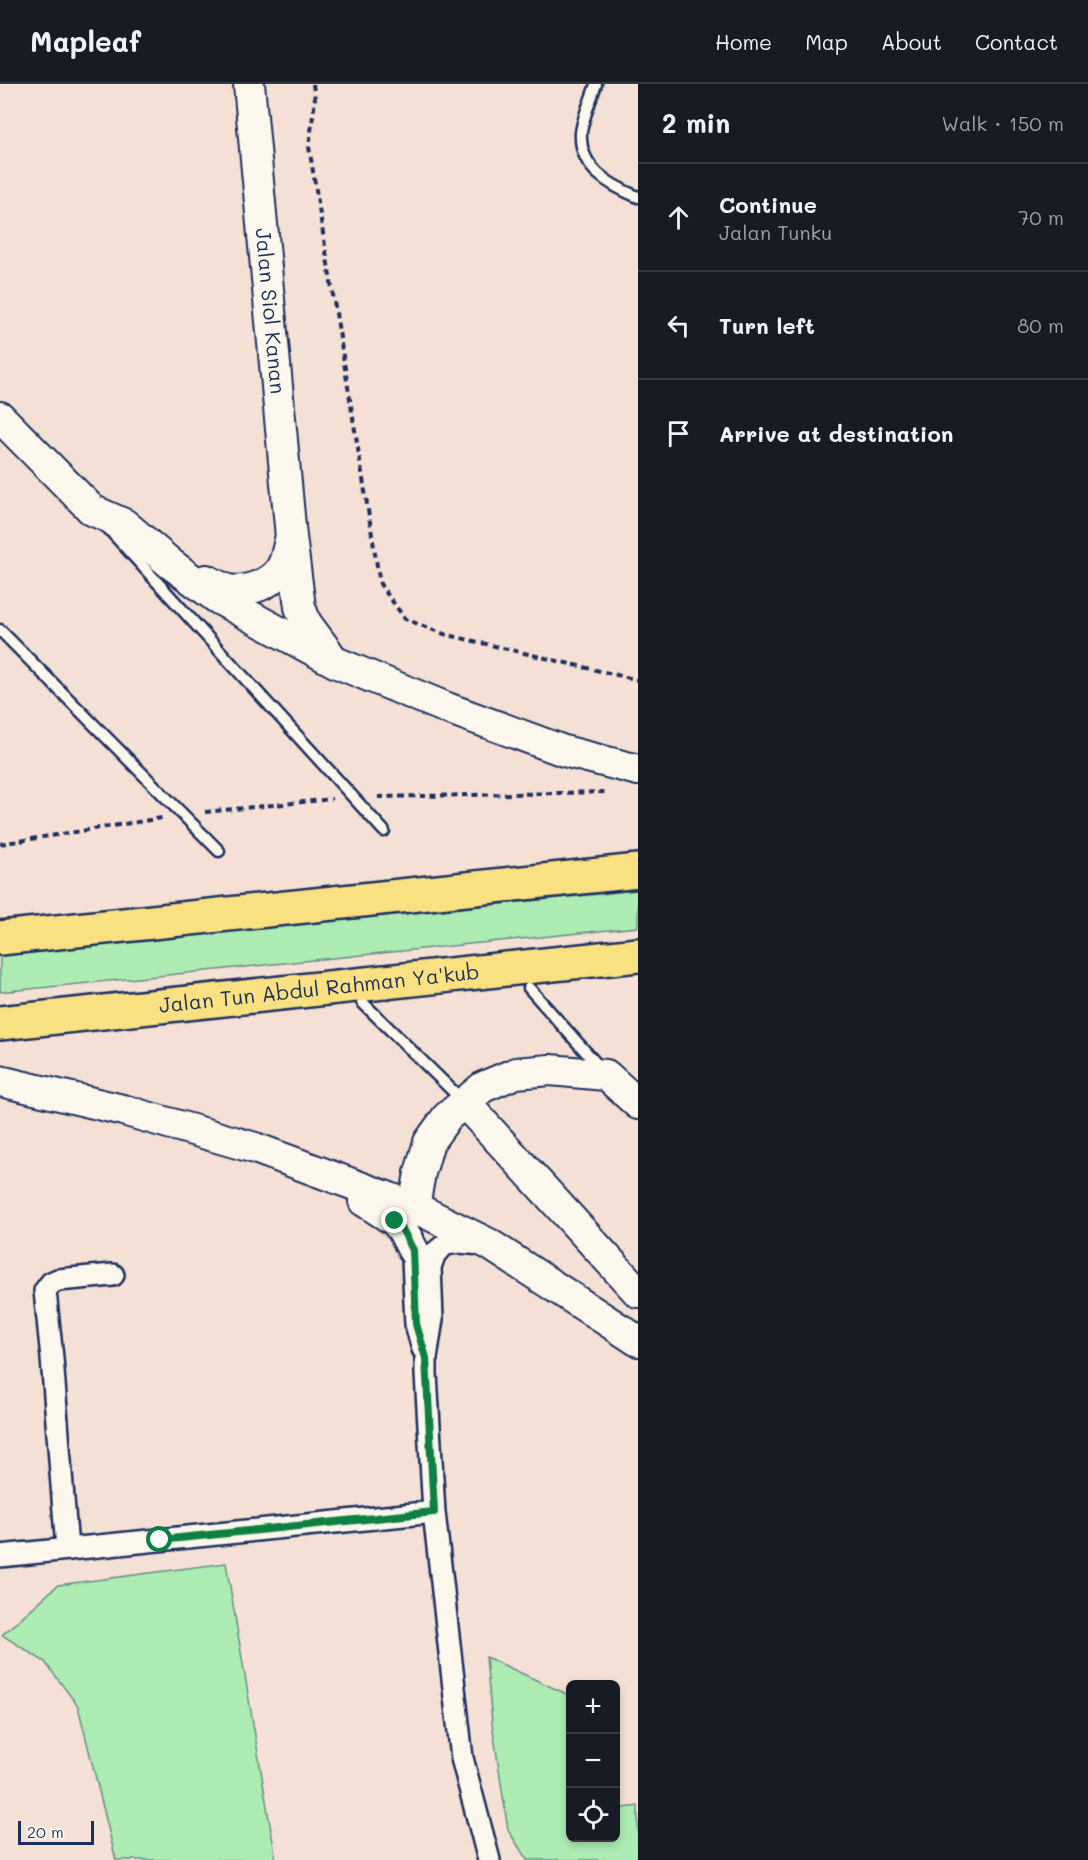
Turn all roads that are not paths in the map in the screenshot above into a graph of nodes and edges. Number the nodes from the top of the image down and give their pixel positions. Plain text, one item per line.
1 (249, 84) edge
2 (596, 84) edge
3 (638, 197) edge
4 (0, 417) edge
5 (92, 510) junction
6 (291, 537) junction
7 (171, 564) junction
8 (0, 630) edge
9 (335, 662) junction
10 (638, 770) edge
11 (384, 831) dead end
12 (219, 851) dead end
13 (638, 871) edge
14 (0, 938) edge
15 (638, 955) edge
16 (529, 988) dead end
17 (362, 1002) dead end
18 (0, 1023) edge
19 (606, 1075) junction
20 (0, 1081) edge
21 (464, 1102) junction
22 (638, 1104) edge
23 (355, 1186) junction
24 (414, 1207) junction
25 (489, 1244) junction
26 (413, 1250) junction
27 (113, 1275) dead end
28 (638, 1292) edge
29 (638, 1341) edge
30 (426, 1358) junction
31 (434, 1512) junction
32 (67, 1549) junction
33 (0, 1556) edge
34 (489, 1860) edge

1 - 6 street, Jalan Siol Kanan
2 - 3 lane
4 - 5 street
5 - 7 street
5 - 11 lane
6 - 7 street
6 - 9 street, Jalan Siol Kanan
7 - 9 street
8 - 12 lane
9 - 10 street
13 - 14 main road
15 - 18 main road, Jalan Tun Abdul Rahman Ya'kub
16 - 19 lane
17 - 21 lane
19 - 21 street
19 - 22 street
20 - 23 street
21 - 24 street
21 - 28 street
23 - 24 street
23 - 26 street
24 - 25 street
24 - 26 street
25 - 29 street
25 - 30 street
26 - 30 street
27 - 32 street
30 - 31 street
31 - 32 street
31 - 34 street
32 - 33 street

